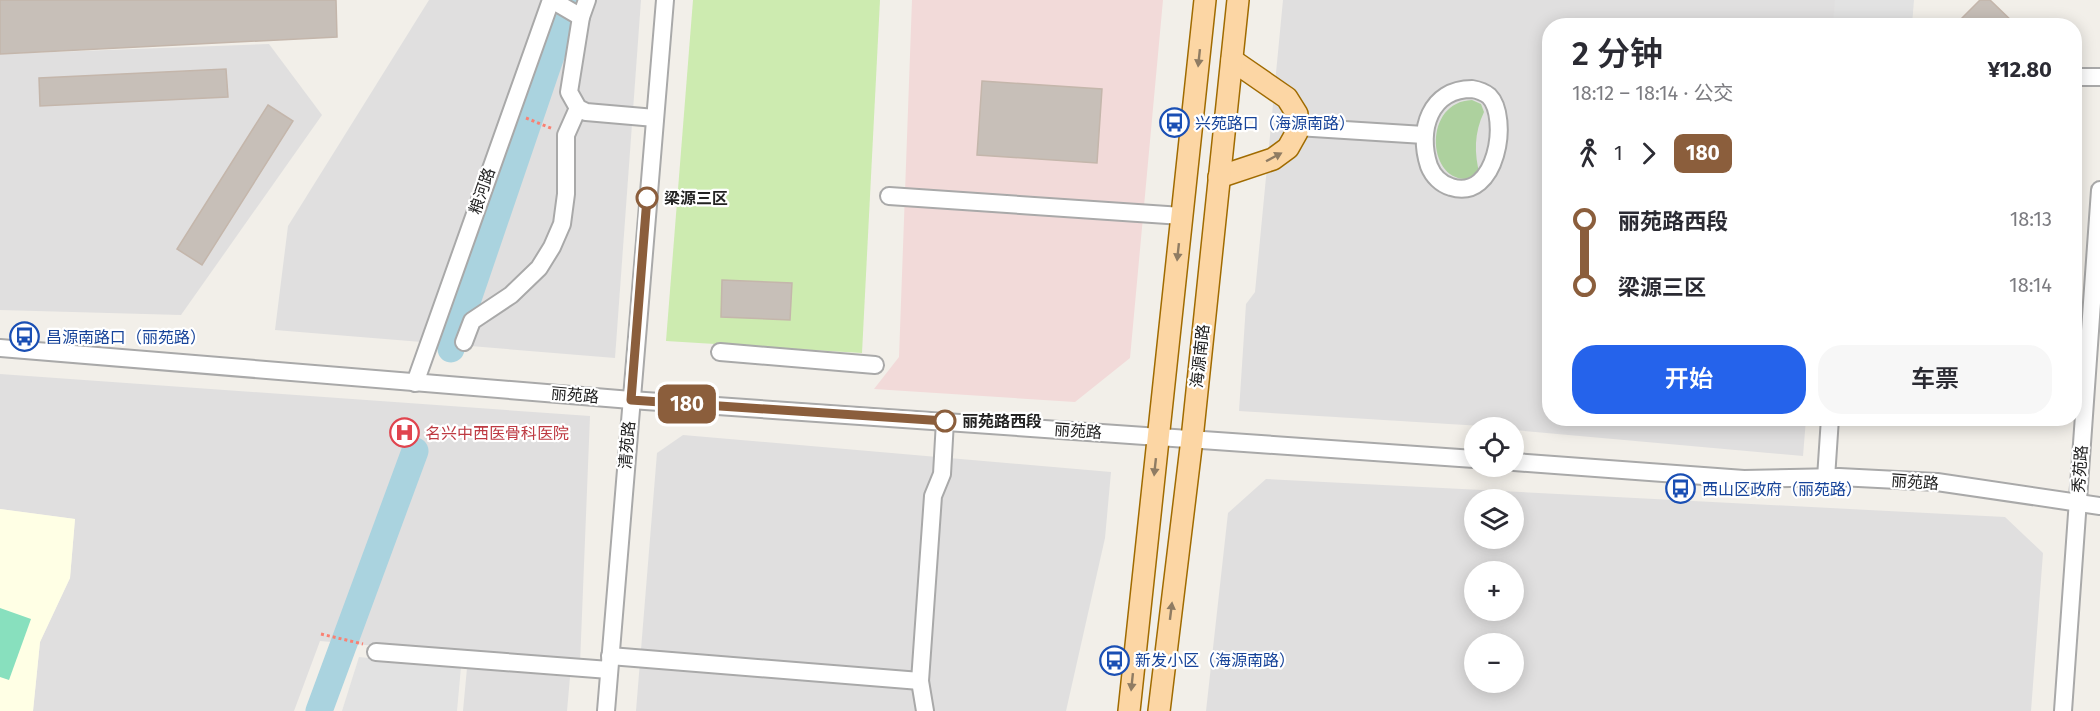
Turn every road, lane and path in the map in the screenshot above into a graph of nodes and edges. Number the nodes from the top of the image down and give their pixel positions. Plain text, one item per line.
1 (552, 0) edge
2 (587, 0) edge
3 (665, 0) edge
4 (1205, 0) edge
5 (1238, 0) edge
6 (581, 17) junction
7 (1232, 60) junction
8 (2082, 76) edge
9 (2100, 76) edge
10 (578, 108) junction
11 (655, 118) junction
12 (1297, 127) junction
13 (1425, 135) junction
14 (1220, 177) junction
15 (2100, 190) edge
16 (889, 196) dead end
17 (1182, 216) junction
18 (2082, 307) edge
19 (2092, 309) junction
20 (464, 342) dead end
21 (0, 348) edge
22 (720, 352) dead end
23 (875, 364) dead end
24 (415, 383) junction
25 (631, 400) junction
26 (945, 421) junction
27 (1829, 426) edge
28 (1159, 436) junction
29 (1192, 439) junction
30 (1464, 458) edge
31 (1524, 463) edge
32 (1826, 478) junction
33 (2078, 504) junction
34 (2100, 506) edge
35 (321, 634) dead end
36 (361, 644) dead end
37 (376, 652) dead end
38 (610, 663) junction
39 (920, 681) junction
40 (606, 711) edge
41 (925, 711) edge
42 (1129, 711) edge
43 (1159, 711) edge
44 (2063, 711) edge

1 - 6 street
1 - 24 street, 粮河路
2 - 6 street
3 - 11 street, 清苑路
4 -> 17 main road, 海源南路
5 - 7 main road, 海源南路
6 - 10 street
7 - 12 main road
7 - 14 main road, 海源南路
8 - 9 street
10 - 11 street
10 - 20 street
11 - 25 street, 清苑路
12 - 13 street
14 -> 12 main road
13 - 13 street
14 - 29 main road, 海源南路
15 - 19 street, 秀苑路
16 - 17 street
17 -> 28 main road, 海源南路
18 - 19 street
19 - 33 street, 秀苑路
21 - 24 street, 丽苑路
22 - 23 street
24 - 25 street, 丽苑路
25 - 26 street, 丽苑路
25 - 38 street, 清苑路
26 - 28 street, 丽苑路
26 - 39 street
27 - 32 street
28 - 29 street, 丽苑路
28 -> 42 main road, 海源南路
29 - 30 street, 丽苑路
43 -> 29 main road, 海源南路
31 - 32 street, 丽苑路
32 - 33 street, 丽苑路
33 - 34 street, 丽苑路
33 - 44 street, 秀苑路
35 - 36 path
37 - 38 street
38 - 39 street
38 - 40 street, 清苑路
39 - 41 street

